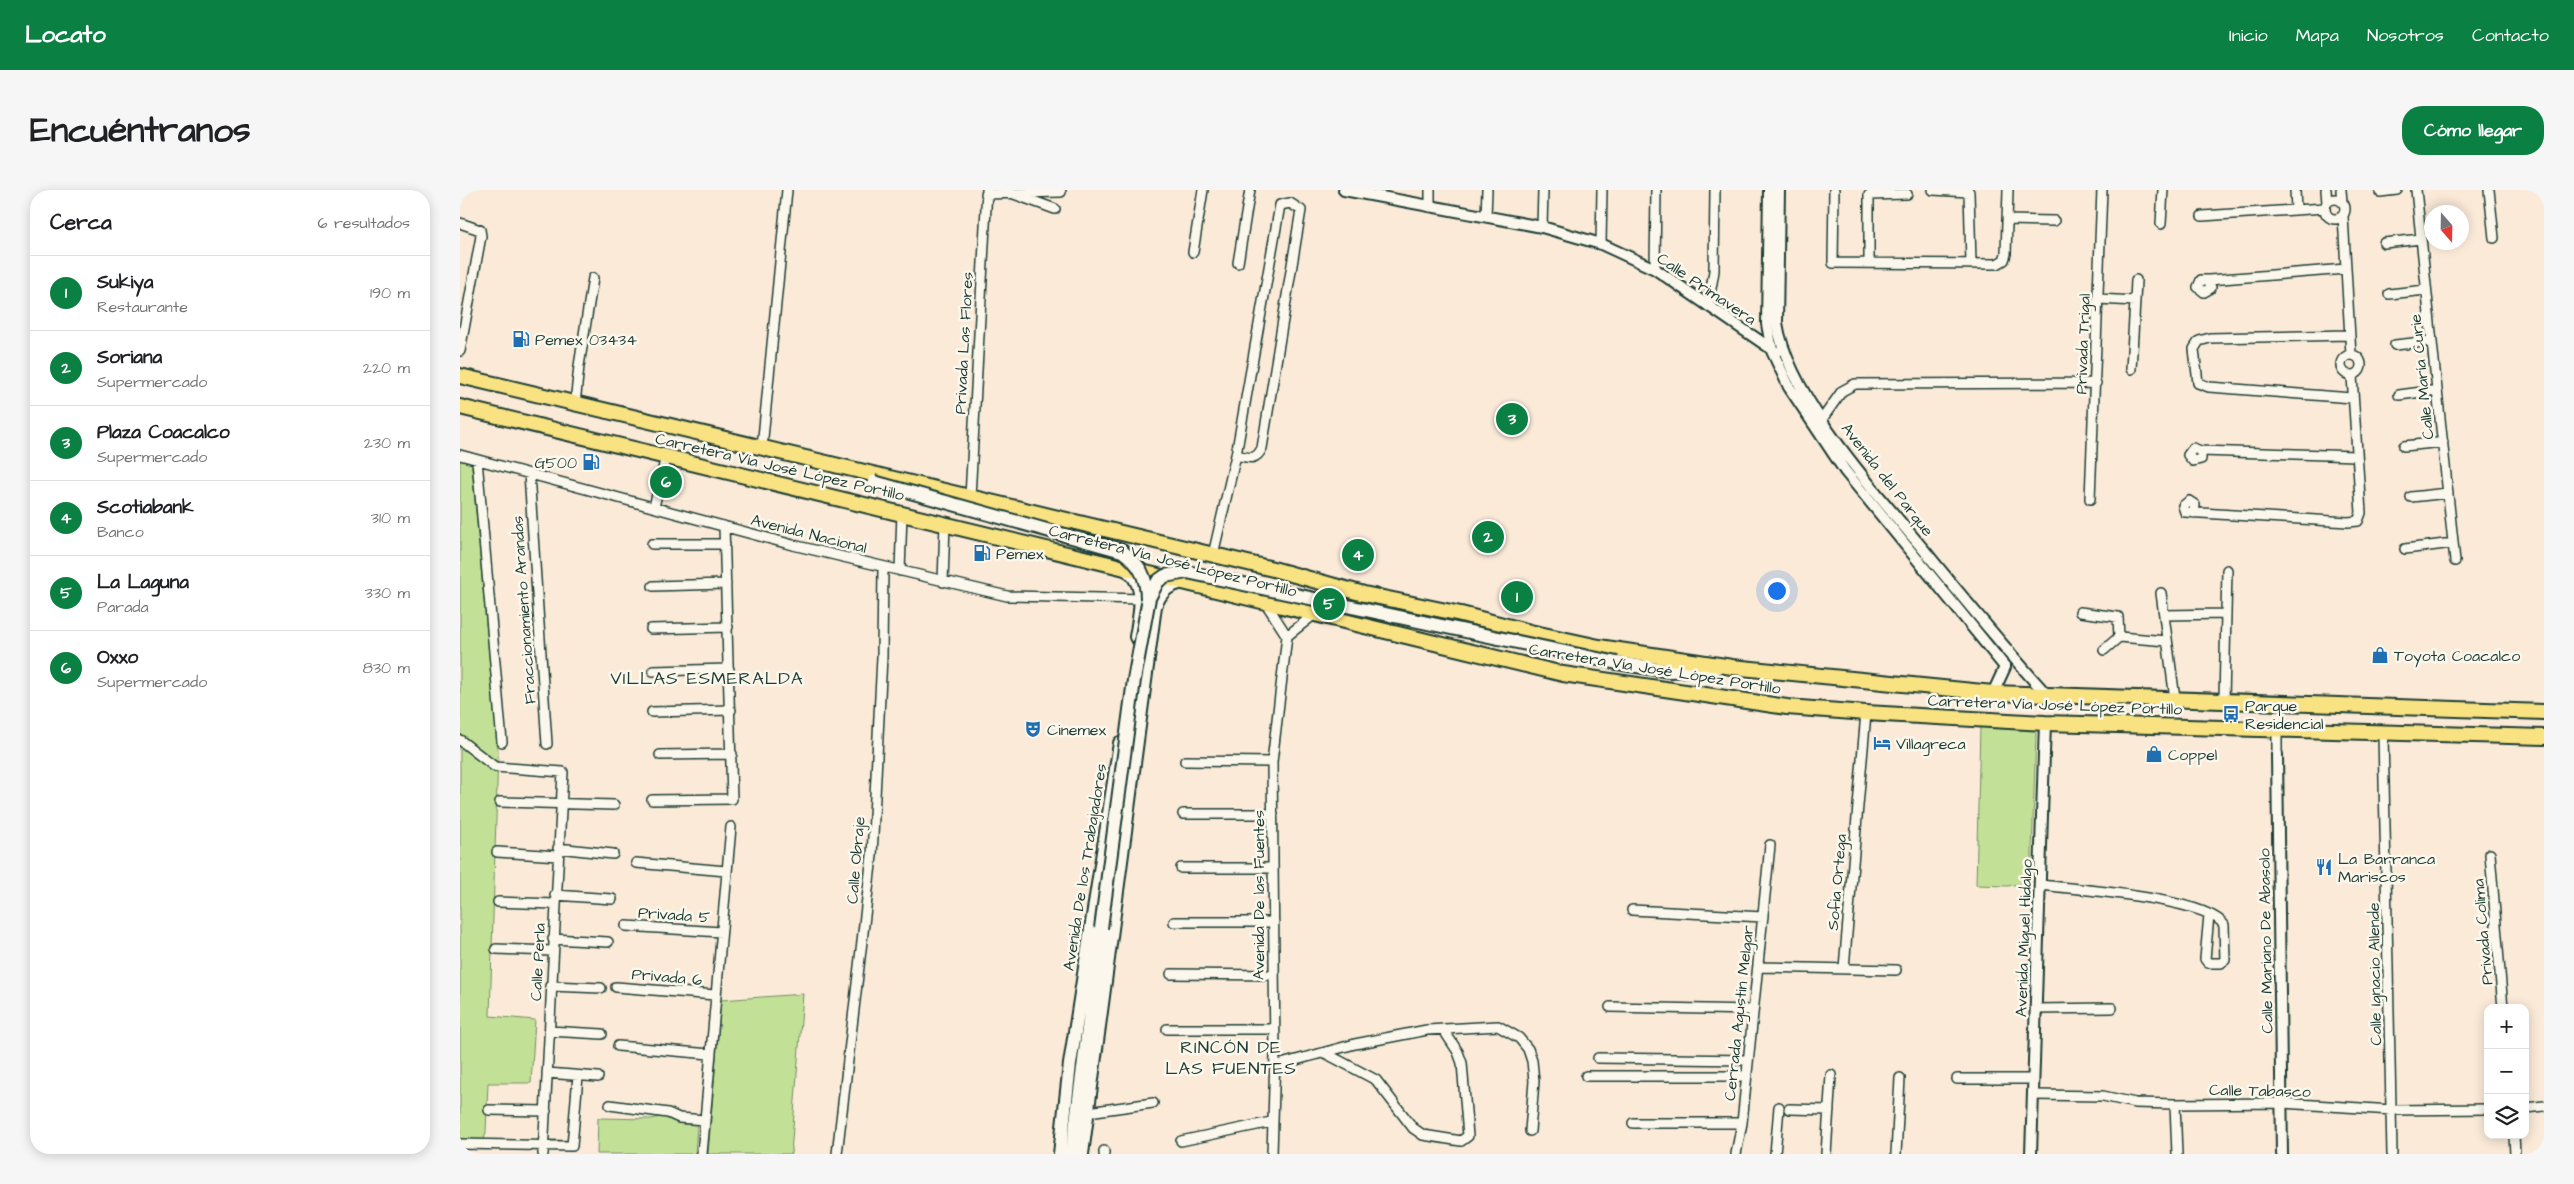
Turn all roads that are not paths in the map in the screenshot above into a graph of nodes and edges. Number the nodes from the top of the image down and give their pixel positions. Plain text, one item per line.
1 (786, 190) edge
2 (1203, 190) edge
3 (1250, 190) edge
4 (1344, 190) edge
5 (1430, 190) edge
6 (1487, 190) edge
7 (1543, 190) edge
8 (1602, 190) edge
9 (1656, 190) edge
10 (1715, 190) edge
11 (1769, 190) edge
12 (1779, 190) edge
13 (1834, 190) edge
14 (1933, 190) edge
15 (2008, 190) edge
16 (2102, 190) edge
17 (2163, 190) edge
18 (2295, 190) edge
19 (2326, 190) edge
20 (2341, 190) edge
21 (2396, 190) edge
22 (2416, 190) edge
23 (2489, 190) edge
24 (986, 192) edge
25 (1061, 192) dead end
26 (2380, 192) dead end
27 (1379, 193) edge
28 (1014, 194) junction
29 (1907, 194) dead end
30 (2342, 202) junction
31 (2326, 205) junction
32 (1430, 207) junction
33 (1055, 209) dead end
34 (2296, 209) junction
35 (2202, 216) dead end
36 (2343, 216) junction
37 (1486, 217) junction
38 (2008, 220) junction
39 (2054, 221) dead end
40 (460, 223) edge
41 (2161, 224) dead end
42 (1542, 227) junction
43 (2494, 238) dead end
44 (2421, 239) junction
45 (2384, 243) dead end
46 (1602, 244) junction
47 (1193, 252) dead end
48 (1238, 263) dead end
49 (1869, 263) junction
50 (1971, 263) junction
51 (1655, 269) junction
52 (2346, 270) junction
53 (593, 278) dead end
54 (2136, 280) dead end
55 (2210, 280) dead end
56 (2426, 290) junction
57 (2389, 294) dead end
58 (2098, 299) junction
59 (2135, 301) junction
60 (1708, 306) junction
61 (2349, 335) junction
62 (2432, 342) junction
63 (2395, 345) dead end
64 (460, 351) edge
65 (1772, 351) junction
66 (2351, 355) junction
67 (1787, 360) junction
68 (2131, 369) dead end
69 (460, 376) edge
70 (2352, 376) junction
71 (2096, 383) junction
72 (2437, 390) junction
73 (2399, 395) dead end
74 (2352, 398) junction
75 (575, 404) junction
76 (460, 407) edge
77 (1819, 423) junction
78 (2443, 442) junction
79 (2404, 446) dead end
80 (762, 448) junction
81 (2201, 451) dead end
82 (460, 455) edge
83 (666, 456) junction
84 (1236, 456) junction
85 (2356, 456) junction
86 (796, 457) junction
87 (477, 460) junction
88 (529, 474) junction
89 (2448, 494) junction
90 (970, 497) junction
91 (2411, 497) dead end
92 (2090, 499) dead end
93 (654, 507) junction
94 (902, 513) junction
95 (2194, 513) dead end
96 (945, 523) junction
97 (724, 526) junction
98 (2454, 543) junction
99 (652, 544) dead end
100 (725, 544) junction
101 (2405, 549) dead end
102 (1213, 555) junction
103 (2455, 561) dead end
104 (1118, 565) junction
105 (883, 567) junction
106 (2227, 570) dead end
107 (900, 571) junction
108 (944, 582) junction
109 (1194, 583) junction
110 (726, 584) junction
111 (653, 586) dead end
112 (2161, 593) dead end
113 (1141, 599) junction
114 (1157, 600) junction
115 (1264, 600) junction
116 (2080, 612) dead end
117 (1316, 613) junction
118 (2226, 614) junction
119 (2164, 615) junction
120 (728, 627) junction
121 (651, 629) dead end
122 (1287, 636) junction
123 (2119, 637) junction
124 (2167, 641) junction
125 (2104, 650) dead end
126 (1732, 667) junction
127 (729, 669) junction
128 (653, 671) dead end
129 (1993, 693) junction
130 (2047, 695) junction
131 (2175, 699) junction
132 (2224, 700) junction
133 (730, 710) junction
134 (2544, 711) edge
135 (652, 712) dead end
136 (1866, 713) junction
137 (2045, 723) junction
138 (2277, 728) junction
139 (2384, 734) junction
140 (2544, 738) edge
141 (460, 740) edge
142 (502, 742) dead end
143 (547, 744) dead end
144 (732, 754) junction
145 (2277, 754) joint
146 (660, 755) dead end
147 (1185, 761) dead end
148 (1272, 762) junction
149 (652, 800) dead end
150 (500, 802) dead end
151 (561, 803) junction
152 (614, 805) dead end
153 (1183, 814) dead end
154 (1273, 814) junction
155 (731, 827) dead end
156 (1770, 845) dead end
157 (497, 852) dead end
158 (558, 852) junction
159 (613, 854) dead end
160 (2490, 854) dead end
161 (636, 863) dead end
162 (1181, 868) dead end
163 (1273, 868) junction
164 (726, 871) junction
165 (2040, 885) junction
166 (555, 899) junction
167 (612, 899) dead end
168 (498, 902) dead end
169 (1632, 910) dead end
170 (2209, 915) junction
171 (1763, 917) junction
172 (1174, 922) dead end
173 (1274, 922) junction
174 (626, 926) dead end
175 (721, 932) junction
176 (553, 939) junction
177 (608, 942) dead end
178 (1110, 942) junction
179 (496, 949) dead end
180 (552, 952) junction
181 (1758, 967) junction
182 (1844, 968) junction
183 (1896, 970) dead end
184 (1171, 974) dead end
185 (1274, 974) junction
186 (550, 986) junction
187 (602, 988) dead end
188 (616, 988) dead end
189 (715, 995) junction
190 (2503, 1004) edge
191 (1610, 1007) dead end
192 (2112, 1008) dead end
193 (2036, 1009) junction
194 (1753, 1010) junction
195 (1443, 1028) junction
196 (1167, 1029) dead end
197 (1274, 1029) junction
198 (549, 1031) junction
199 (602, 1034) dead end
200 (618, 1046) dead end
201 (1325, 1053) junction
202 (710, 1054) junction
203 (1598, 1058) dead end
204 (1748, 1060) junction
205 (1274, 1066) junction
206 (547, 1073) junction
207 (1831, 1075) dead end
208 (578, 1076) junction
209 (1586, 1076) dead end
210 (1746, 1076) junction
211 (598, 1077) dead end
212 (1900, 1078) dead end
213 (1956, 1079) dead end
214 (2033, 1079) junction
215 (2032, 1095) junction
216 (1153, 1103) dead end
217 (2282, 1103) junction
218 (2175, 1104) junction
219 (610, 1105) dead end
220 (2544, 1106) edge
221 (1778, 1107) dead end
222 (1788, 1108) dead end
223 (2529, 1108) edge
224 (2484, 1109) edge
225 (489, 1110) dead end
226 (1829, 1110) junction
227 (2392, 1110) junction
228 (546, 1111) junction
229 (1088, 1112) junction
230 (704, 1120) junction
231 (1271, 1122) junction
232 (1633, 1124) dead end
233 (1742, 1124) junction
234 (1530, 1131) dead end
235 (2514, 1139) edge
236 (1180, 1141) dead end
237 (460, 1144) edge
238 (544, 1150) edge
239 (702, 1154) edge
240 (836, 1154) edge
241 (1060, 1154) edge
242 (1072, 1154) edge
243 (1082, 1154) edge
244 (1272, 1154) edge
245 (1736, 1154) edge
246 (1775, 1154) edge
247 (1826, 1154) edge
248 (1896, 1154) edge
249 (2031, 1154) edge
250 (2176, 1154) edge
251 (2282, 1154) edge
252 (2392, 1154) edge
253 (2515, 1154) edge

1 - 80 street
2 - 47 street
3 - 48 street
4 - 27 street, Calle Primavera
5 - 32 street
6 - 37 street
7 - 42 street
8 - 46 street
9 - 51 street
10 - 60 street
11 - 65 street, Avenida del Parque
12 - 67 street, Avenida del Parque
13 - 49 street
14 - 50 street
15 - 38 street
16 - 58 street, Privada Trigal
17 - 41 street
18 - 34 street
19 - 31 street
20 - 30 street
21 - 26 street
22 - 44 street, Calle María Curie
23 - 43 street
24 - 28 street
24 - 90 street, Privada Las Flores
25 - 28 street
27 - 32 street, Calle Primavera
28 - 33 street
29 - 49 street
30 - 31 street
30 - 36 street
31 - 34 street
31 - 36 street
32 - 37 street, Calle Primavera
34 - 35 street
36 - 52 street
37 - 42 street, Calle Primavera
38 - 39 street
38 - 50 street
40 - 64 street
42 - 46 street, Calle Primavera
44 - 45 street
44 - 56 street, Calle María Curie
46 - 51 street, Calle Primavera
49 - 50 street
51 - 60 street, Calle Primavera
52 - 55 street
52 - 61 street
53 - 75 street
54 - 59 street
56 - 57 street
56 - 62 street, Calle María Curie
58 - 59 street
58 - 71 street, Privada Trigal
59 - 68 street
60 - 65 street, Calle Primavera
61 - 66 street
61 - 74 street
62 - 63 street
62 - 72 street, Calle María Curie
65 - 67 street, Calle Primavera
65 - 77 street, Avenida del Parque
66 - 70 street
66 - 70 street
67 - 77 street, Avenida del Parque
69 - 75 main road, Carretera Vía José López Portillo
70 - 74 street
71 - 77 street
71 - 92 street, Privada Trigal
72 - 73 street
72 - 78 street, Calle María Curie
74 - 85 street
75 - 80 main road, Carretera Vía José López Portillo
76 - 83 main road, Carretera Vía José López Portillo
77 - 129 street, Avenida del Parque
77 - 130 street, Avenida del Parque
78 - 79 street
78 - 89 street, Calle María Curie
80 - 86 main road, Carretera Vía José López Portillo
81 - 85 street
82 - 87 street, Avenida Nacional
83 - 93 street
83 - 94 main road, Carretera Vía José López Portillo
84 - 84 street
84 - 102 street
85 - 95 street
86 - 90 main road, Carretera Vía José López Portillo
86 - 178 main road, bridge
87 - 88 street, Avenida Nacional
87 - 142 street
88 - 93 street, Avenida Nacional
88 - 143 street, Fraccionamiento Arandas
89 - 91 street
89 - 98 street, Calle María Curie
90 - 102 main road, Carretera Vía José López Portillo
93 - 97 street, Avenida Nacional
94 - 96 main road, Carretera Vía José López Portillo
94 - 107 street
96 - 104 main road, Carretera Vía José López Portillo
96 - 108 street
97 - 100 street
97 - 105 street, Avenida Nacional
98 - 101 street
98 - 103 street, Calle María Curie
99 - 100 street
100 - 110 street
102 - 126 main road, Carretera Vía José López Portillo
104 - 109 main road, Carretera Vía José López Portillo
104 - 113 main road, Avenida De los Trabajadores
105 - 107 street, Avenida Nacional
105 - 240 street, Calle Obraje
106 - 118 street
107 - 108 street, Avenida Nacional
108 - 113 street, Avenida Nacional
109 - 114 main road
109 - 115 main road, Carretera Vía José López Portillo
110 - 111 street
110 - 120 street
112 - 119 street
113 - 114 street, Avenida Nacional
113 - 241 main road, Avenida De los Trabajadores
114 - 178 main road, Avenida De los Trabajadores
115 - 117 main road, Carretera Vía José López Portillo
115 - 122 street
116 - 123 street
117 - 122 street
117 - 136 main road, Carretera Vía José López Portillo
118 - 119 street
118 - 132 street
119 - 124 street
120 - 121 street
120 - 127 street
122 - 148 street, Avenida De las Fuentes
123 - 124 street
123 - 125 street
124 - 131 street
126 - 129 main road, Carretera Vía José López Portillo
126 - 242 main road, bridge
127 - 128 street
127 - 133 street
129 - 130 main road, Carretera Vía José López Portillo
130 - 131 main road, Carretera Vía José López Portillo
131 - 132 main road, Carretera Vía José López Portillo
132 - 134 main road, Carretera Vía José López Portillo
133 - 135 street
133 - 144 street
136 - 137 main road, Carretera Vía José López Portillo
136 - 182 street, Sofia Ortega
137 - 138 main road, Carretera Vía José López Portillo
137 - 165 street, Avenida Miguel Hidalgo
138 - 139 main road, Carretera Vía José López Portillo
138 - 145 street, Calle Mariano De Abasolo
139 - 140 main road, Carretera Vía José López Portillo
139 - 227 street, Calle Ignacio Allende
141 - 151 street, Calle Perla
144 - 146 street
144 - 149 street
145 - 217 street, Calle Mariano De Abasolo
147 - 148 street
148 - 154 street, Avenida De las Fuentes
150 - 151 street
151 - 152 street
151 - 158 street, Calle Perla
153 - 154 street
154 - 163 street, Avenida De las Fuentes
155 - 164 street
156 - 171 street
157 - 158 street
158 - 159 street
158 - 166 street, Calle Perla
160 - 190 street, Privada Colima
161 - 164 street
162 - 163 street
163 - 173 street, Avenida De las Fuentes
164 - 175 street
165 - 170 street
165 - 193 street, Avenida Miguel Hidalgo
166 - 167 street
166 - 168 street
166 - 176 street, Calle Perla
169 - 171 street, Cerrada Agustin Melgar
170 - 170 street
171 - 181 street, Cerrada Agustin Melgar
172 - 173 street
173 - 185 street, Avenida De las Fuentes
174 - 175 street, Privada 5
175 - 189 street
176 - 177 street
176 - 180 street, Calle Perla
178 - 229 main road, Avenida De los Trabajadores
179 - 180 street
180 - 186 street, Calle Perla
181 - 182 street
181 - 194 street, Cerrada Agustin Melgar
182 - 183 street
184 - 185 street
185 - 197 street, Avenida De las Fuentes
186 - 187 street
186 - 198 street, Calle Perla
188 - 189 street, Privada 6
189 - 202 street
191 - 194 street
192 - 193 street
193 - 214 street, Avenida Miguel Hidalgo
194 - 204 street, Cerrada Agustin Melgar
195 - 201 street
195 - 201 street
195 - 234 street
196 - 197 street
197 - 205 street, Avenida De las Fuentes
198 - 199 street
198 - 206 street, Calle Perla
200 - 202 street
201 - 205 street
202 - 230 street
203 - 204 street
204 - 210 street, Cerrada Agustin Melgar
205 - 231 street, Avenida De las Fuentes
206 - 208 street
206 - 228 street, Calle Perla
207 - 226 street
208 - 211 street
208 - 238 street
209 - 210 street
210 - 233 street, Cerrada Agustin Melgar
212 - 248 street
213 - 214 street
214 - 215 street, Avenida Miguel Hidalgo
215 - 218 street, Calle Tabasco
215 - 249 street, Avenida Miguel Hidalgo
216 - 229 street
217 - 218 street, Calle Tabasco
217 - 227 street, Calle Tabasco
217 - 251 street, Calle Mariano De Abasolo
218 - 250 street
219 - 230 street
220 - 223 street
221 - 246 street
222 - 226 street
224 - 227 street, Calle Tabasco
225 - 228 street
226 - 247 street
227 - 252 street, Calle Ignacio Allende
228 - 238 street, Calle Perla
229 - 243 main road, Avenida De los Trabajadores
230 - 239 street
231 - 236 street
231 - 244 street, Avenida De las Fuentes
232 - 233 street
233 - 245 street, Cerrada Agustin Melgar
235 - 253 street
237 - 238 street

